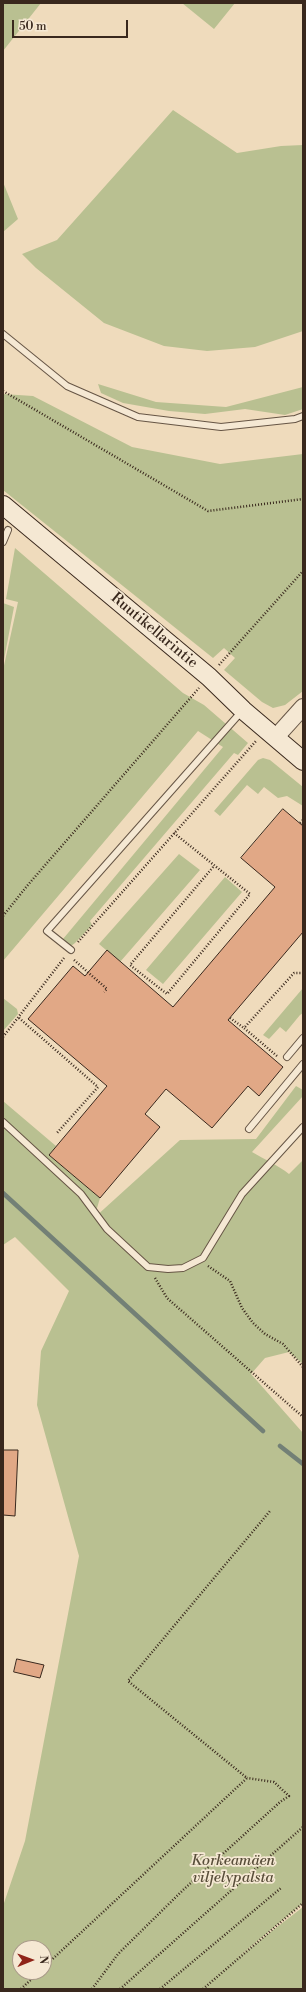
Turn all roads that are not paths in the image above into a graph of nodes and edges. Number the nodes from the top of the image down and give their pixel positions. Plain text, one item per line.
1 (3, 334) edge
2 (303, 416) edge
3 (3, 505) edge
4 (8, 530) dead end
5 (3, 542) edge
6 (303, 707) edge
7 (243, 710) junction
8 (276, 737) junction
9 (303, 761) edge
10 (69, 952) road end
11 (303, 1038) edge
12 (287, 1057) road end
13 (303, 1064) edge
14 (3, 1122) edge
15 (303, 1127) edge
16 (249, 1129) dead end

1 - 2 lane
3 - 7 main road, Ruutikellarintie
4 - 5 lane
6 - 8 street
7 - 8 main road, Ruutikellarintie
7 - 10 lane
8 - 9 main road, Ruutikellarintie
11 - 12 lane
13 - 16 lane
14 - 15 lane

